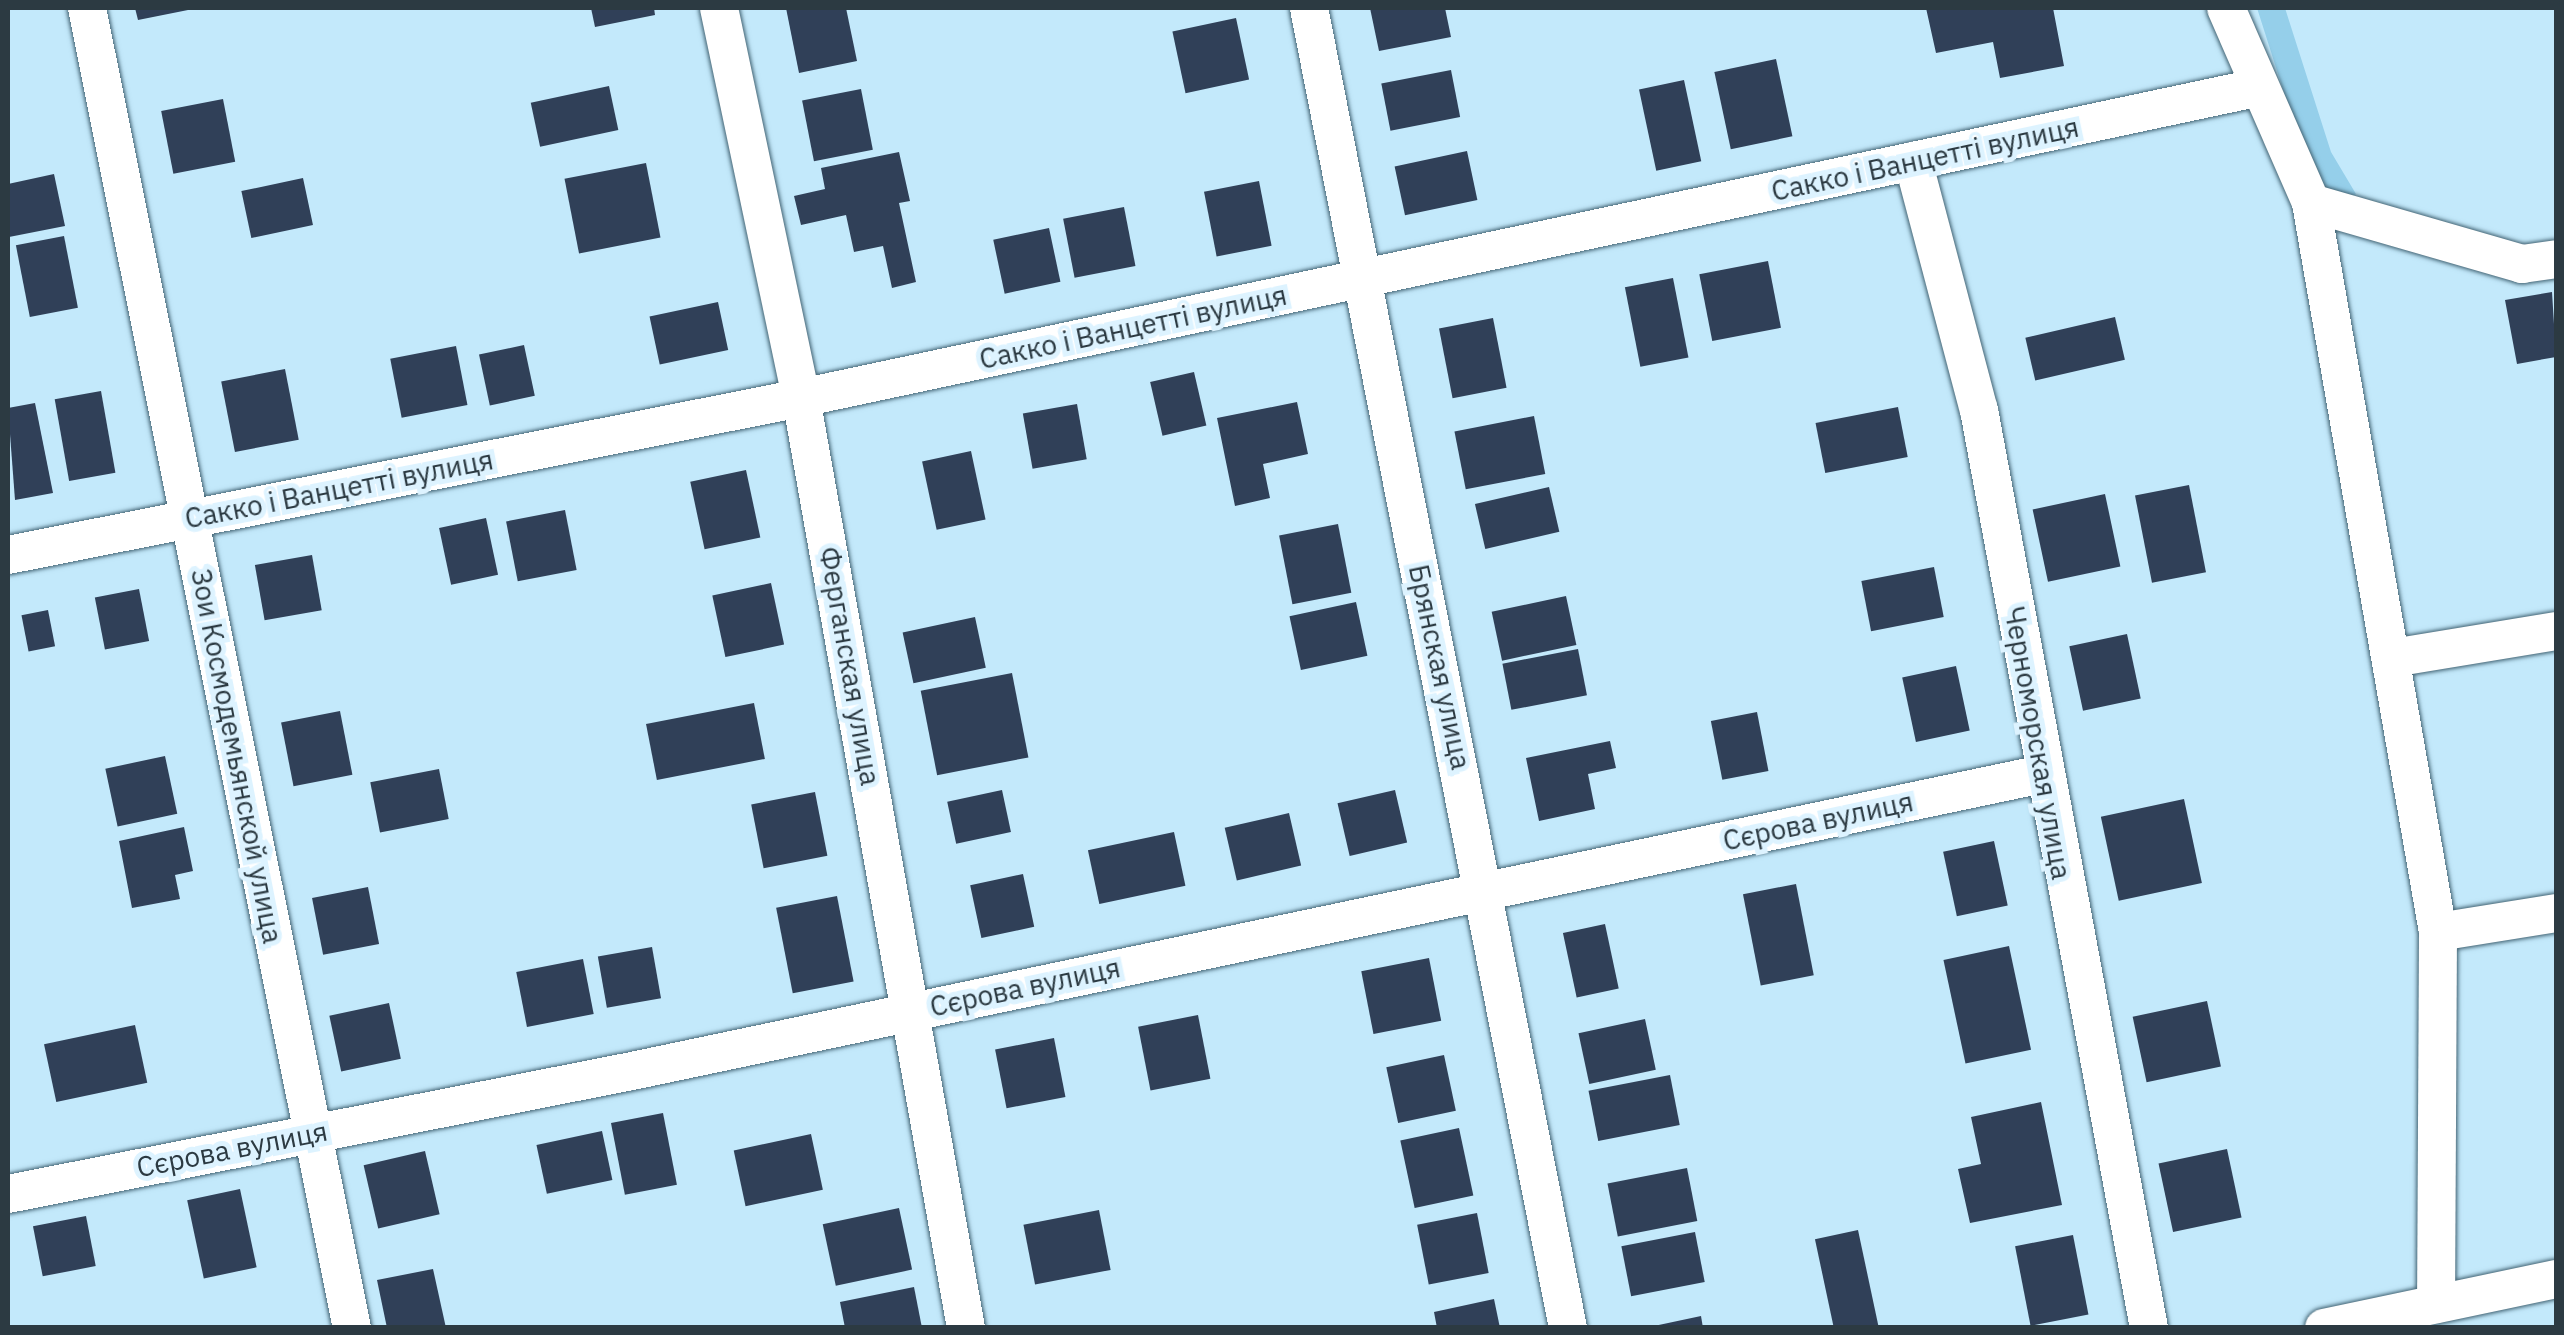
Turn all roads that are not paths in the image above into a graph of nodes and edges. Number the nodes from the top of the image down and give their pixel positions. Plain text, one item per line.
1 (86, 8) edge
2 (720, 8) edge
3 (1309, 8) edge
4 (2226, 8) edge
5 (2256, 88) junction
6 (1912, 162) junction
7 (2311, 203) junction
8 (2556, 259) edge
9 (1359, 279) junction
10 (801, 398) junction
11 (190, 519) junction
12 (8, 555) edge
13 (2556, 631) edge
14 (2393, 658) junction
15 (2042, 774) junction
16 (1487, 890) junction
17 (2556, 912) edge
18 (2438, 932) junction
19 (912, 1011) junction
20 (313, 1132) junction
21 (8, 1194) edge
22 (2556, 1280) edge
23 (2436, 1304) junction
24 (352, 1328) edge
25 (966, 1328) edge
26 (1568, 1328) edge
27 (2149, 1328) edge
28 (2324, 1328) edge

1 - 11 street, Зои Космодемьянской улица
2 - 10 street, Ферганская улица
3 - 9 street, Брянская улица
4 - 5 street
5 - 6 street, Сакко і Ванцетті вулиця
5 - 7 street
6 - 9 street, Сакко і Ванцетті вулиця
6 - 15 street, Черноморская улица
7 - 8 street
7 - 14 street
9 - 10 street, Сакко і Ванцетті вулиця
9 - 16 street, Брянская улица
10 - 11 street, Сакко і Ванцетті вулиця
10 - 19 street, Ферганская улица
11 - 12 street, Сакко і Ванцетті вулиця
11 - 20 street, Зои Космодемьянской улица
13 - 14 street
14 - 18 street
15 - 16 street, Сєрова вулиця
15 - 27 street, Черноморская улица
16 - 19 street, Сєрова вулиця
16 - 26 street, Брянская улица
17 - 18 street
18 - 23 street
19 - 20 street, Сєрова вулиця
19 - 25 street, Ферганская улица
20 - 21 street, Сєрова вулиця
20 - 24 street, Зои Космодемьянской улица
22 - 23 street
23 - 28 street

